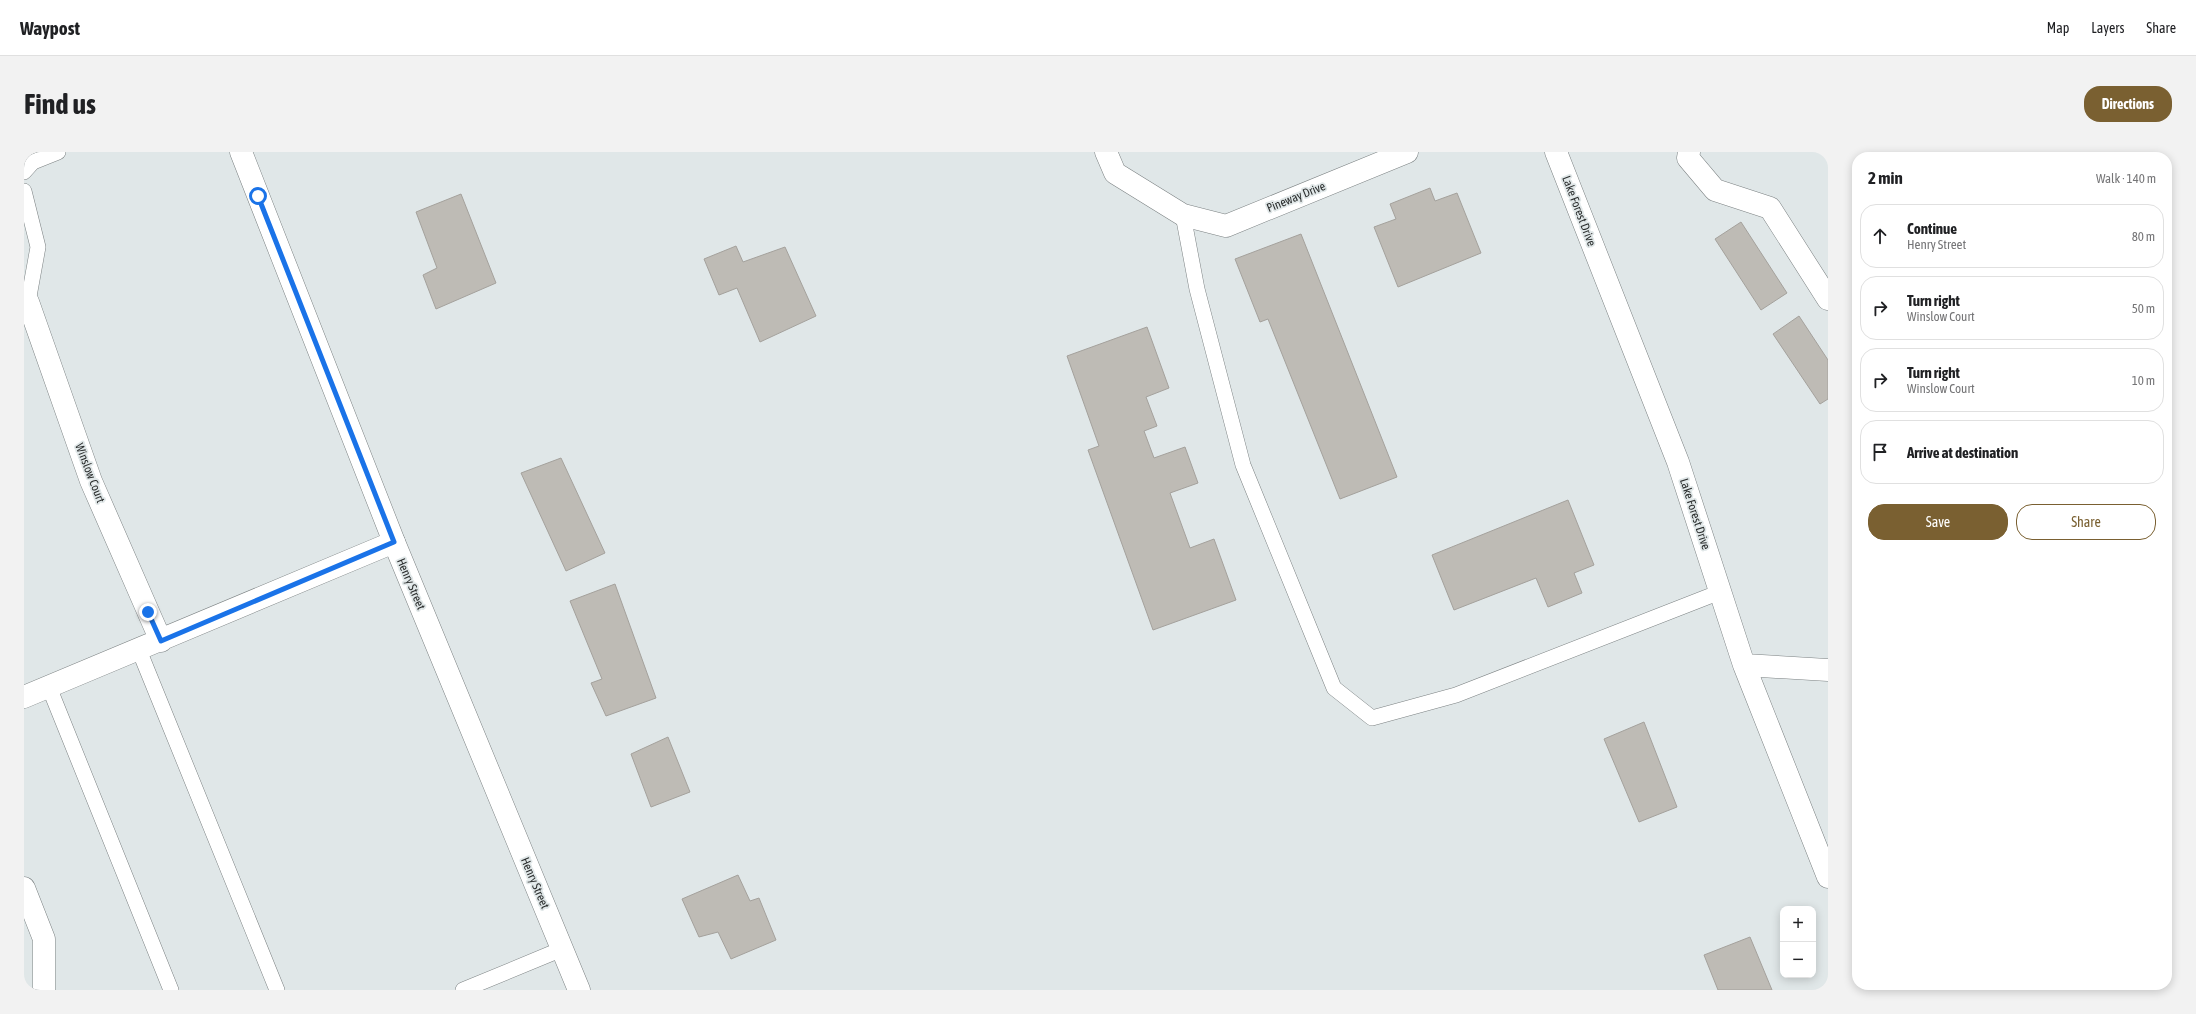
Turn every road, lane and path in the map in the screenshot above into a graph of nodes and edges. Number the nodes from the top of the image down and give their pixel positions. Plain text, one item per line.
1 (58, 152) edge
2 (241, 152) edge
3 (1106, 152) edge
4 (1407, 152) edge
5 (1556, 152) edge
6 (1688, 152) edge
7 (24, 172) edge
8 (24, 191) edge
9 (1183, 215) junction
10 (1828, 299) edge
11 (28, 302) joint
12 (394, 542) junction
13 (1720, 592) junction
14 (161, 641) junction
15 (139, 650) junction
16 (1744, 665) junction
17 (1828, 670) edge
18 (49, 687) junction
19 (24, 697) edge
20 (1828, 877) edge
21 (24, 888) edge
22 (562, 949) junction
23 (44, 990) edge
24 (171, 990) edge
25 (277, 990) edge
26 (463, 990) edge
27 (579, 990) edge

1 - 7 lane
2 - 12 street, Henry Street
3 - 9 street, Pineway Drive
4 - 9 street, Pineway Drive
5 - 13 street, Lake Forest Drive
6 - 10 street
8 - 11 lane
9 - 13 lane
11 - 14 street, Winslow Court
12 - 14 street
12 - 22 street, Henry Street
13 - 16 street, Lake Forest Drive
14 - 15 street
15 - 18 street
15 - 25 lane
16 - 17 street
16 - 20 street, Lake Forest Drive
18 - 19 street
18 - 24 lane
21 - 23 street
22 - 26 lane
22 - 27 street, Henry Street

